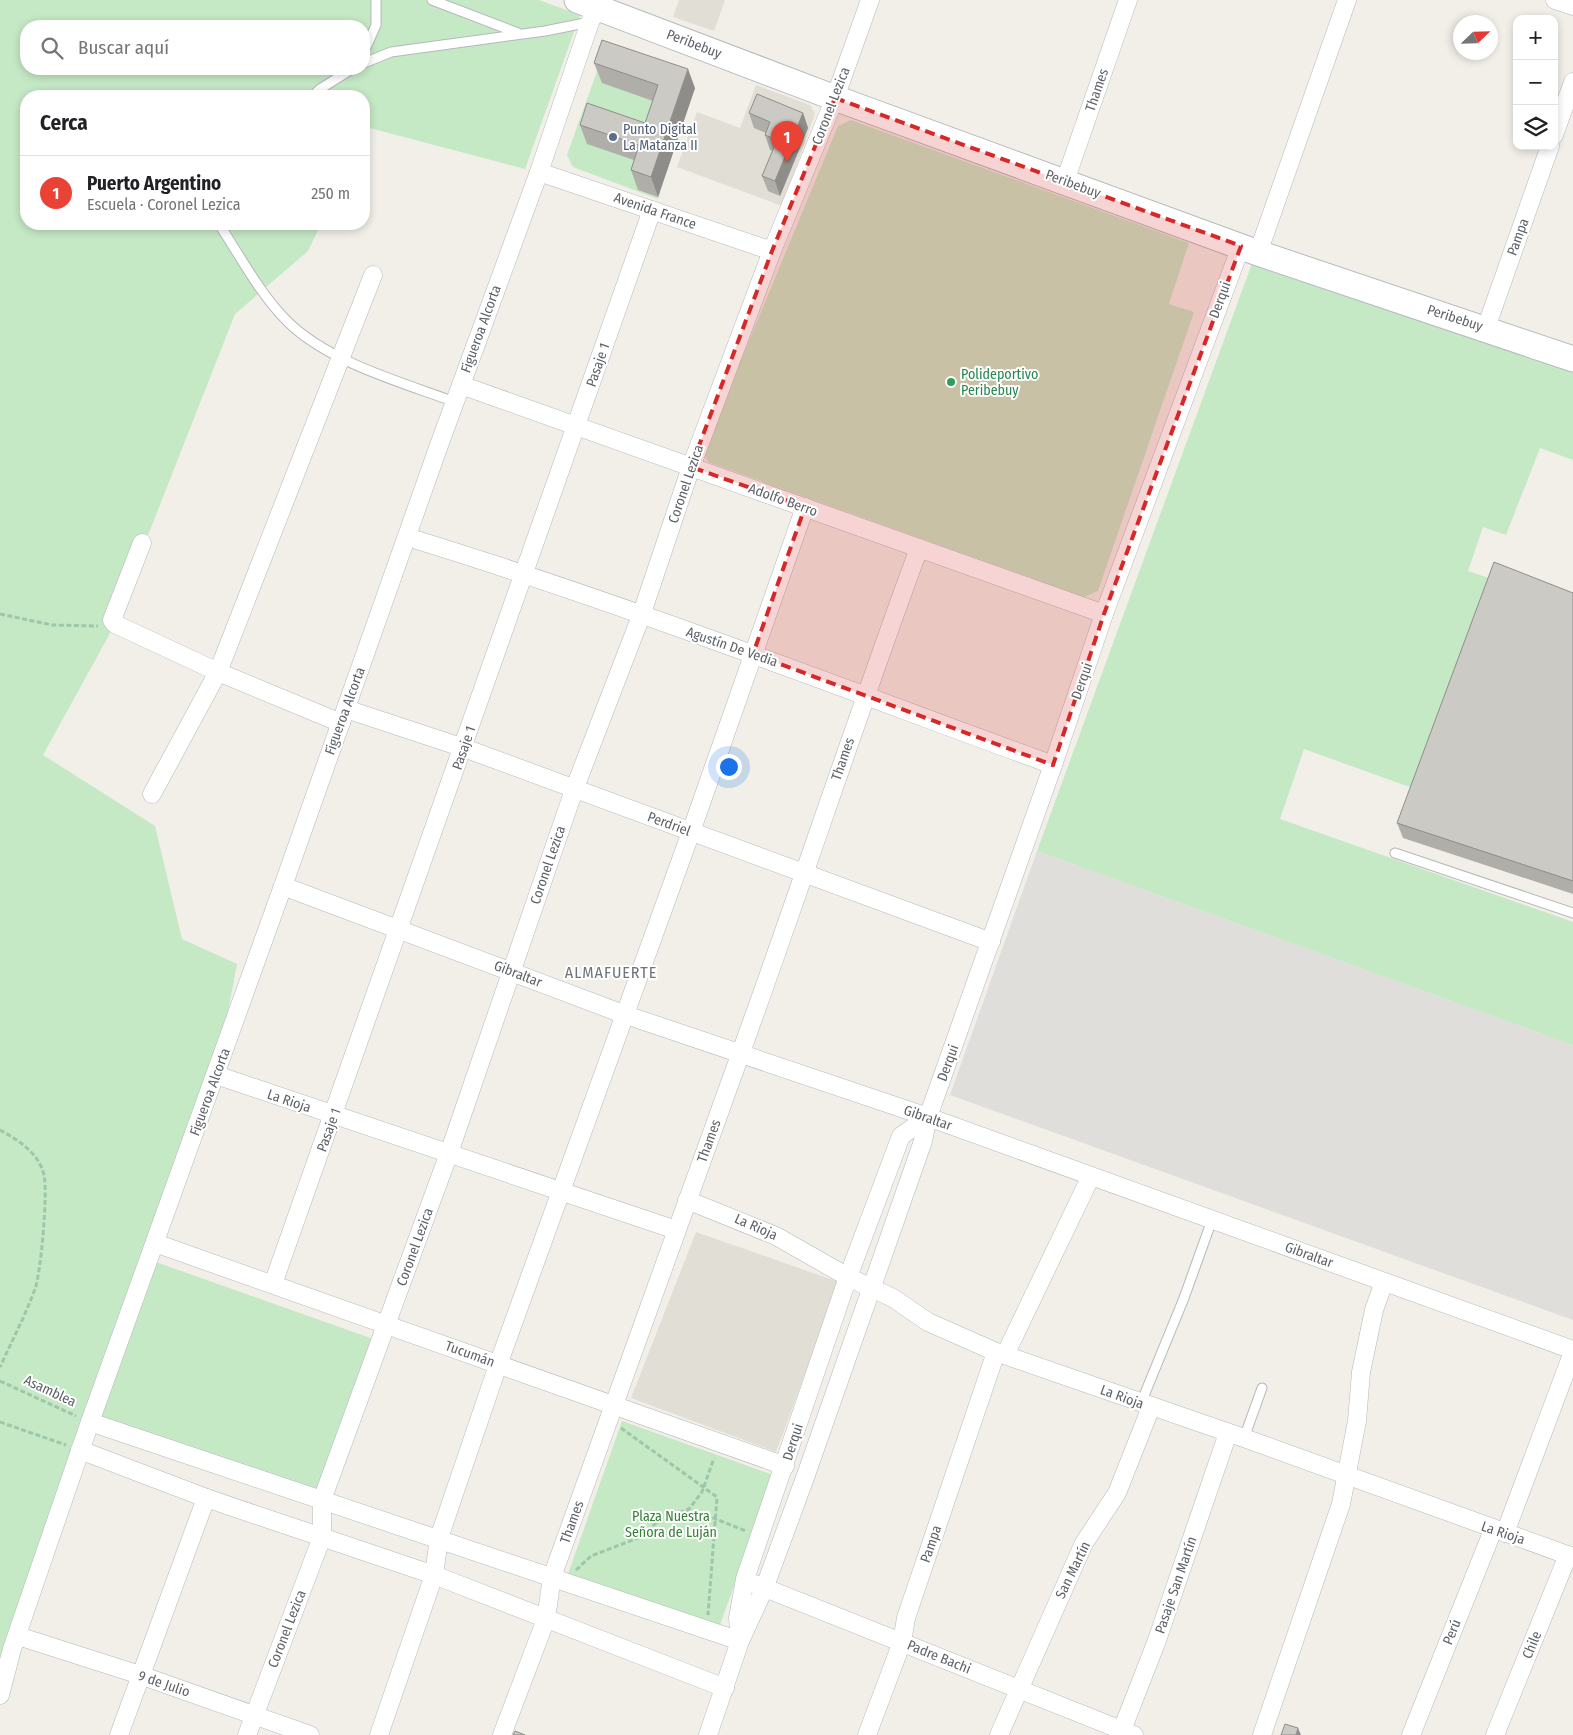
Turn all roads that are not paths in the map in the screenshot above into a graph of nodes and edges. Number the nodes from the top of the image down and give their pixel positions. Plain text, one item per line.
1 (376, 0) edge
2 (432, 0) edge
3 (870, 0) edge
4 (1128, 0) edge
5 (1347, 0) edge
6 (1555, 0) edge
7 (1573, 6) edge
8 (592, 7) edge
9 (518, 34) junction
10 (370, 38) edge
11 (370, 60) edge
12 (340, 75) edge
13 (1573, 82) edge
14 (321, 90) edge
15 (835, 98) junction
16 (1558, 124) edge
17 (1549, 150) edge
18 (539, 172) junction
19 (1065, 181) junction
20 (652, 210) junction
21 (222, 230) edge
22 (1249, 250) junction
23 (772, 251) junction
24 (373, 275) dead end
25 (1486, 328) junction
26 (341, 357) junction
27 (1573, 359) edge
28 (458, 394) junction
29 (576, 426) junction
30 (690, 467) junction
31 (805, 507) junction
32 (407, 537) junction
33 (142, 543) dead end
34 (919, 548) junction
35 (524, 573) junction
36 (1104, 614) junction
37 (641, 616) junction
38 (753, 654) junction
39 (218, 672) junction
40 (864, 696) junction
41 (343, 716) junction
42 (464, 748) junction
43 (1053, 765) junction
44 (574, 790) junction
45 (152, 794) dead end
46 (691, 832) junction
47 (1395, 853) dead end
48 (804, 873) junction
49 (283, 886) junction
50 (1573, 912) edge
51 (399, 929) junction
52 (991, 942) junction
53 (512, 972) junction
54 (624, 1014) junction
55 (741, 1054) junction
56 (216, 1075) junction
57 (334, 1116) junction
58 (928, 1117) junction
59 (449, 1153) junction
60 (1092, 1176) junction
61 (560, 1190) junction
62 (687, 1200) junction
63 (1212, 1220) junction
64 (676, 1230) junction
65 (155, 1243) junction
66 (848, 1277) junction
67 (1384, 1282) junction
68 (274, 1284) junction
69 (871, 1287) junction
70 (388, 1324) junction
71 (1573, 1351) edge
72 (1000, 1354) junction
73 (498, 1364) junction
74 (1262, 1388) dead end
75 (1146, 1405) junction
76 (611, 1412) junction
77 (90, 1422) junction
78 (1236, 1436) junction
79 (80, 1450) junction
80 (785, 1466) junction
81 (1347, 1477) junction
82 (206, 1498) junction
83 (322, 1500) junction
84 (1499, 1532) junction
85 (322, 1538) junction
86 (439, 1538) junction
87 (1570, 1556) edge
88 (434, 1575) junction
89 (558, 1579) junction
90 (745, 1579) junction
91 (764, 1589) junction
92 (546, 1618) junction
93 (18, 1636) junction
94 (740, 1641) junction
95 (902, 1642) junction
96 (140, 1675) junction
97 (725, 1688) junction
98 (1018, 1690) junction
99 (0, 1695) edge
100 (254, 1715) junction
101 (1125, 1733) edge
102 (119, 1735) edge
103 (247, 1735) edge
104 (310, 1735) edge
105 (379, 1735) edge
106 (502, 1735) edge
107 (708, 1735) edge
108 (867, 1735) edge
109 (999, 1735) edge
110 (1262, 1735) edge
111 (1411, 1735) edge
112 (1495, 1735) edge

1 - 10 lane
2 - 9 lane
3 - 15 street, Coronel Lezica
4 - 19 street, Thames
5 - 22 street, Derqui
6 - 7 street
8 - 9 lane
8 - 15 street, Peribebuy
8 - 18 street, Figueroa Alcorta
9 - 11 lane
12 - 14 lane
13 - 16 street
15 - 19 street, Peribebuy
15 - 23 street, Coronel Lezica
17 - 25 street, Pampa
18 - 20 street, Avenida France
18 - 28 street, Figueroa Alcorta
19 - 22 street, Peribebuy
20 - 23 street, Avenida France
20 - 29 street, Pasaje 1
21 - 26 lane
22 - 25 street, Peribebuy
22 - 36 street, Derqui
23 - 30 street, Coronel Lezica
24 - 26 street
25 - 27 street, Peribebuy
26 - 28 lane
26 - 39 street
28 - 29 street, Adolfo Berro
28 - 32 street, Figueroa Alcorta
29 - 30 street, Adolfo Berro
29 - 35 street, Pasaje 1
30 - 31 street, Adolfo Berro
30 - 37 street, Coronel Lezica
31 - 34 street, Adolfo Berro
31 - 38 street
32 - 35 street, Agustín De Vedia
32 - 41 street, Figueroa Alcorta
33 - 39 street, Perdriel
34 - 36 street, Adolfo Berro
34 - 40 street, Thames
35 - 37 street, Agustín De Vedia
35 - 42 street, Pasaje 1
36 - 43 street, Derqui
37 - 38 street, Agustín De Vedia
37 - 44 street, Coronel Lezica
38 - 40 street, Agustín De Vedia
38 - 46 street
39 - 41 street, Perdriel
39 - 45 street
40 - 43 street, Agustín De Vedia
40 - 48 street, Thames
41 - 42 street, Perdriel
41 - 49 street, Figueroa Alcorta
42 - 44 street, Perdriel
42 - 51 street, Pasaje 1
43 - 52 street, Derqui
44 - 46 street, Perdriel
44 - 53 street, Coronel Lezica
46 - 48 street, Perdriel
46 - 54 street
47 - 50 lane
48 - 52 street, Perdriel
48 - 55 street, Thames
49 - 51 street, Gibraltar
49 - 56 street, Figueroa Alcorta
51 - 53 street, Gibraltar
51 - 57 street, Pasaje 1
52 - 58 street, Derqui
53 - 54 street, Gibraltar
53 - 59 street, Coronel Lezica
54 - 55 street, Gibraltar
54 - 61 street
55 - 58 street, Gibraltar
55 - 62 street, Thames
56 - 57 street, La Rioja
56 - 65 street, Figueroa Alcorta
57 - 59 street, La Rioja
57 - 68 street, Pasaje 1
58 - 60 street, Gibraltar
58 - 66 street, Derqui
58 - 69 street, Derqui
59 - 61 street, La Rioja
59 - 70 street, Coronel Lezica
60 - 63 street, Gibraltar
60 - 72 street, Pampa
61 - 64 street, La Rioja
61 - 73 street
62 - 64 street, Thames
62 - 66 street, La Rioja
63 - 67 street, Gibraltar
63 - 75 lane
64 - 76 street, Thames
65 - 68 street, Tucumán
65 - 77 street, Figueroa Alcorta
66 - 69 street, La Rioja
66 - 80 street, Derqui
67 - 71 street, Gibraltar
67 - 81 street
68 - 70 street, Tucumán
69 - 72 street, La Rioja
69 - 91 street, Derqui
70 - 73 street, Tucumán
70 - 83 street, Coronel Lezica
71 - 84 street, Perú
72 - 75 street, La Rioja
72 - 95 street, Pampa
73 - 76 street, Tucumán
73 - 86 street
74 - 78 lane
75 - 78 street, La Rioja
75 - 98 street, San Martín
76 - 80 street, Tucumán
76 - 89 street, Thames
77 - 79 street, Figueroa Alcorta
77 - 83 street
78 - 81 street, La Rioja
78 - 101 street, Pasaje San Martín
79 - 82 street
79 - 93 street, Figueroa Alcorta
80 - 90 street, Derqui
81 - 84 street, La Rioja
81 - 110 street
82 - 85 street
82 - 96 street
83 - 85 street, Coronel Lezica
83 - 86 street
84 - 87 street, La Rioja
84 - 111 street, Perú
85 - 88 street
85 - 100 street, Coronel Lezica
86 - 88 street
86 - 89 street
87 - 112 street, Chile
88 - 92 street
88 - 105 street
89 - 92 street, Thames
89 - 94 street
90 - 91 street, Padre Bachi
90 - 94 street, Derqui
91 - 94 street, Derqui
91 - 95 street, Padre Bachi
92 - 97 street
92 - 106 street, Thames
93 - 96 street, 9 de Julio
93 - 99 street, Figueroa Alcorta
94 - 97 street, Derqui
95 - 98 street, Padre Bachi
95 - 108 street, Pampa
96 - 100 street, 9 de Julio
96 - 102 street
97 - 107 street, Derqui
98 - 101 street, Padre Bachi
98 - 109 street, San Martín
100 - 103 street, Coronel Lezica
100 - 104 street, 9 de Julio

